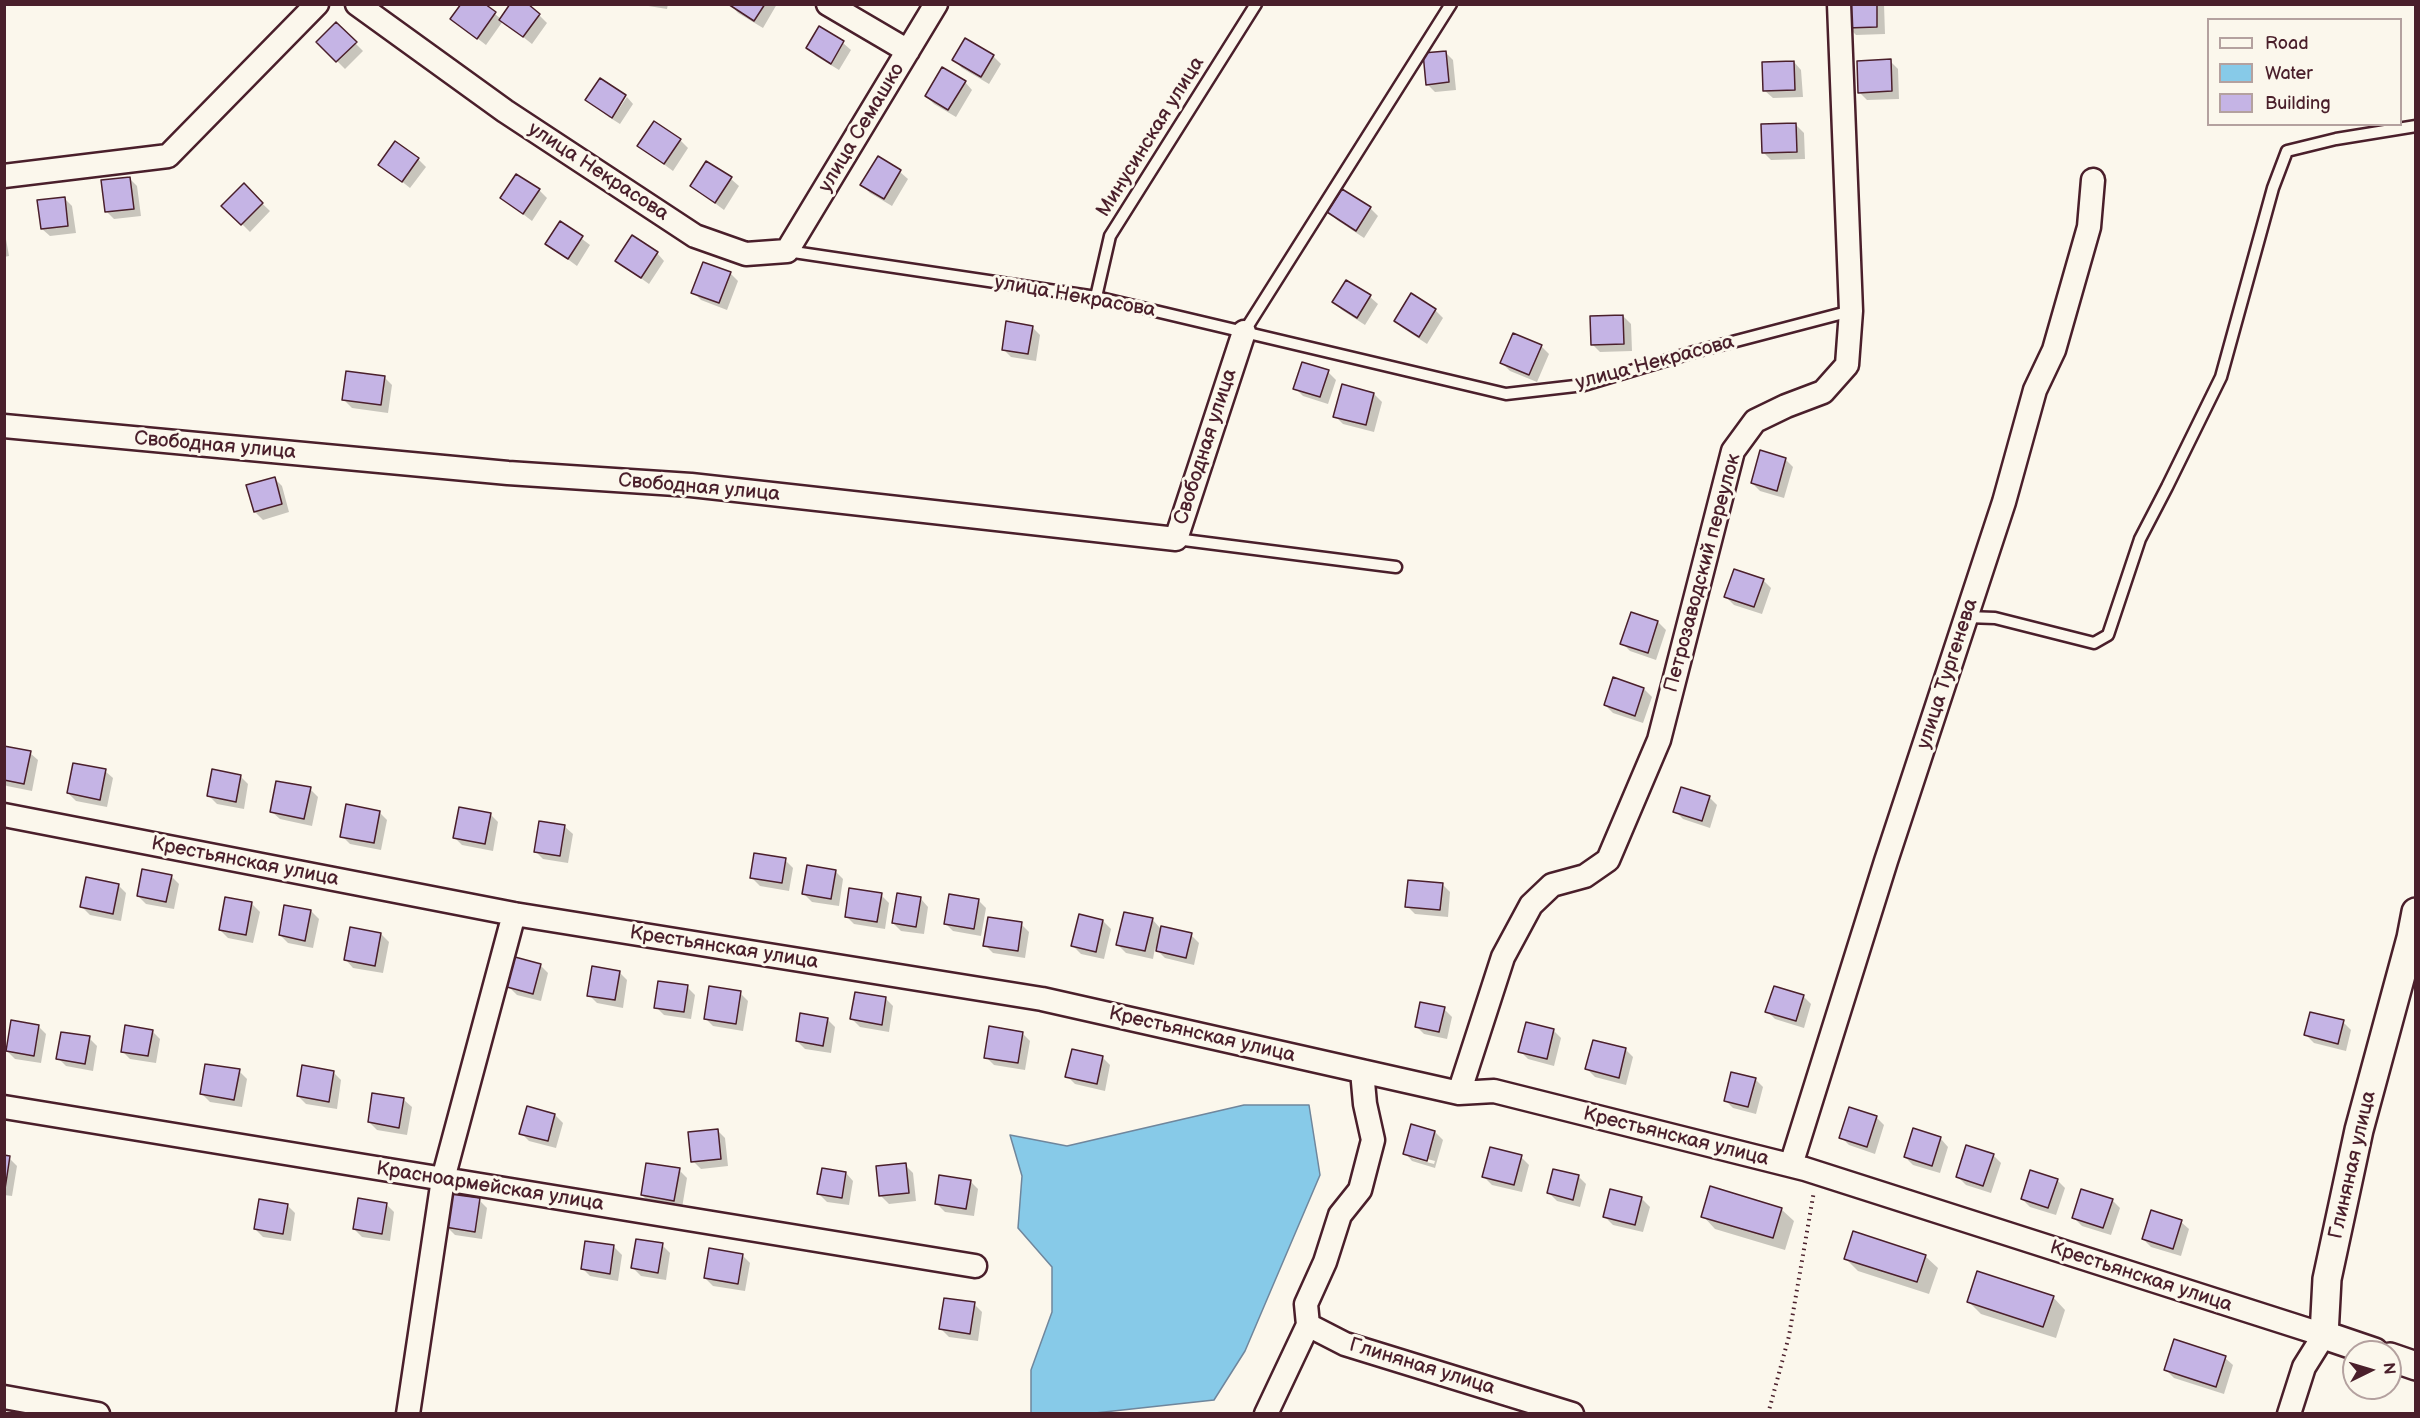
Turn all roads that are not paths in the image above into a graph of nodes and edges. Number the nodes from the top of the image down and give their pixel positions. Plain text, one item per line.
1 (317, 4) edge
2 (357, 4) edge
3 (828, 4) edge
4 (936, 4) edge
5 (1256, 4) edge
6 (1451, 4) edge
7 (1839, 4) edge
8 (908, 51) junction
9 (2415, 126) edge
10 (4, 176) edge
11 (2093, 180) dead end
12 (787, 251) junction
13 (1096, 297) junction
14 (1851, 311) junction
15 (1244, 332) junction
16 (4, 426) edge
17 (1176, 539) junction
18 (1396, 567) dead end
19 (1967, 617) junction
20 (4, 815) edge
21 (514, 914) junction
22 (2414, 930) edge
23 (1362, 1071) junction
24 (1459, 1093) junction
25 (4, 1107) edge
26 (1791, 1165) junction
27 (443, 1179) junction
28 (975, 1266) dead end
29 (1308, 1325) junction
30 (2324, 1335) junction
31 (2342, 1341) edge
32 (4, 1397) edge
33 (98, 1413) edge
34 (408, 1413) edge
35 (1266, 1413) edge
36 (1572, 1413) edge
37 (2289, 1413) edge

1 - 10 street
2 - 12 street, улица Некрасова
3 - 8 street
4 - 8 street, улица Семашко
5 - 13 lane, Минусинская улица
6 - 15 lane
7 - 14 street, Петрозаводский переулок
8 - 12 street, улица Семашко
9 - 19 lane
11 - 19 street, улица Тургенева
12 - 13 lane, улица Некрасова
13 - 15 lane, улица Некрасова
14 - 15 lane, улица Некрасова
14 - 24 street, Петрозаводский переулок
15 - 17 street, Свободная улица
16 - 17 street, Свободная улица
17 - 18 lane
19 - 26 street, улица Тургенева
20 - 21 street, Крестьянская улица
21 - 23 street, Крестьянская улица
21 - 27 street
22 - 30 street, Глиняная улица
23 - 24 street, Крестьянская улица
23 - 29 street
24 - 26 street, Крестьянская улица
25 - 27 street, Красноармейская улица
26 - 30 street, Крестьянская улица
27 - 28 street, Красноармейская улица
27 - 34 street
29 - 35 street
29 - 36 street, Глиняная улица
30 - 31 street, Крестьянская улица
30 - 37 street, Глиняная улица
32 - 33 street

